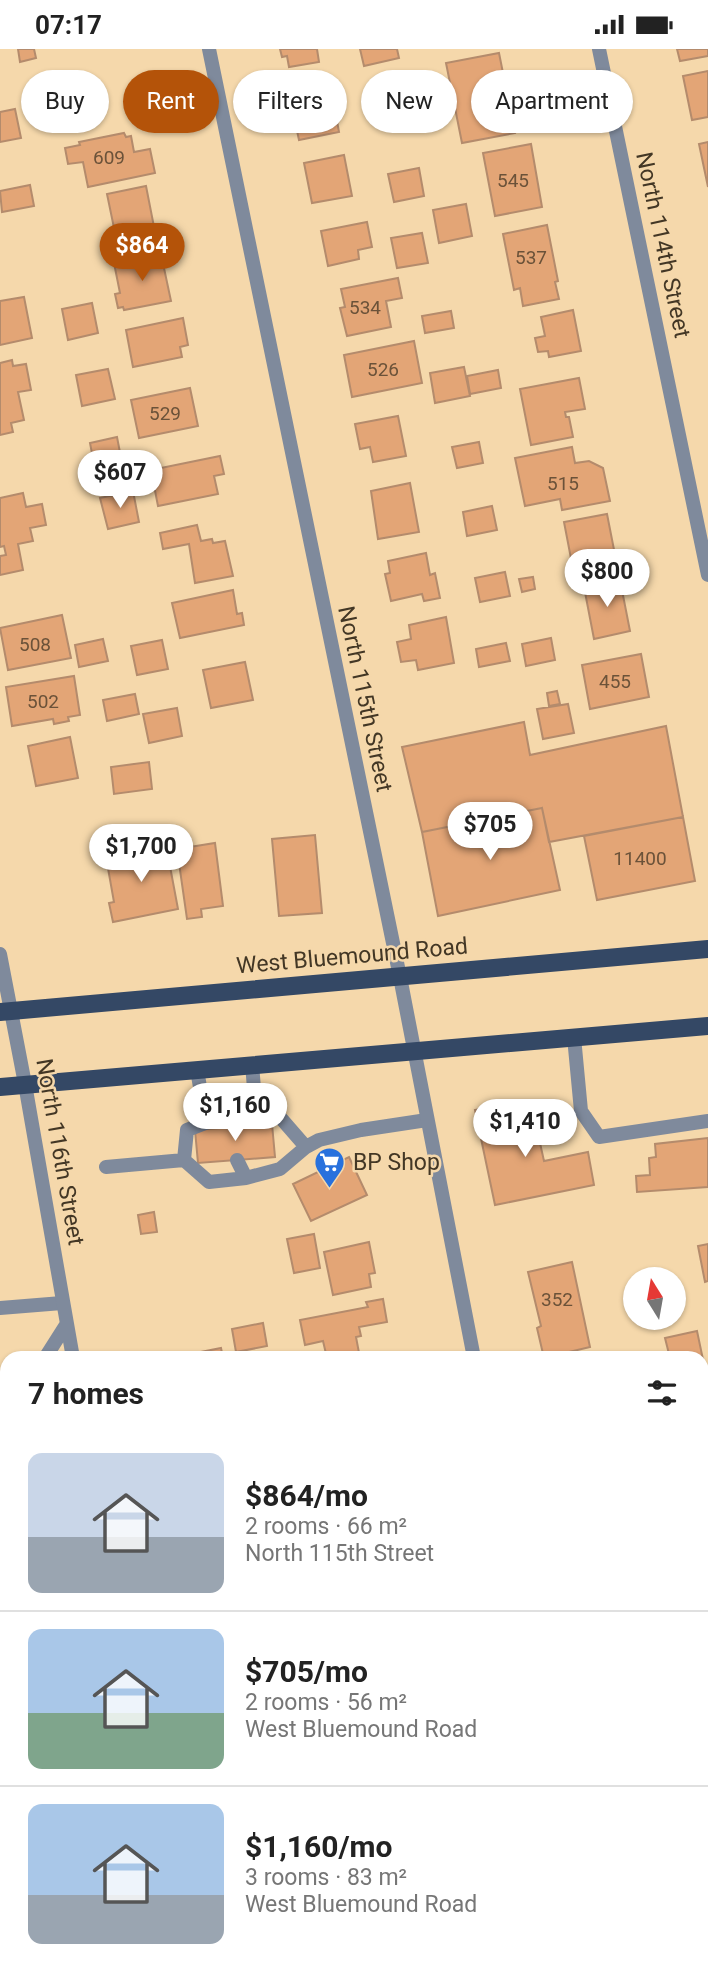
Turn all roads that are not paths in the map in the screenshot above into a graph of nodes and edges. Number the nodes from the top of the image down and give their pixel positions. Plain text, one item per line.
1 (208, 49) edge
2 (599, 49) edge
3 (708, 575) edge
4 (708, 949) edge
5 (0, 954) edge
6 (400, 977) junction
7 (6, 1011) edge
8 (708, 1026) edge
9 (574, 1037) junction
10 (413, 1051) junction
11 (252, 1064) junction
12 (197, 1069) junction
13 (25, 1084) junction
14 (0, 1087) edge
15 (256, 1113) junction
16 (427, 1120) junction
17 (708, 1121) edge
18 (217, 1123) junction
19 (306, 1147) junction
20 (184, 1160) junction
21 (237, 1160) dead end
22 (106, 1167) dead end
23 (246, 1178) junction
24 (62, 1303) junction
25 (0, 1308) edge
26 (66, 1325) junction
27 (49, 1351) edge
28 (72, 1351) edge
29 (473, 1351) edge

1 - 6 street, North 115th Street
2 - 3 street, North 114th Street
4 - 6 main road, West Bluemound Road
5 - 7 street, North 116th Street
6 - 7 main road, West Bluemound Road
6 - 10 street, North 115th Street
7 - 13 street, North 116th Street
8 - 9 main road
9 - 10 main road
9 - 17 street
10 - 11 main road
10 - 16 street, North 115th Street
11 - 12 main road
11 - 15 street
12 - 13 main road
12 - 18 street
13 - 14 main road
13 - 24 street, North 116th Street
15 - 18 street
15 - 19 street
16 - 19 street
16 - 29 street, North 115th Street
18 - 20 street
19 - 23 street
20 - 22 street
20 - 23 street
21 - 23 street
24 - 25 street
24 - 26 street, North 116th Street
26 - 27 street
26 - 28 street, North 116th Street

